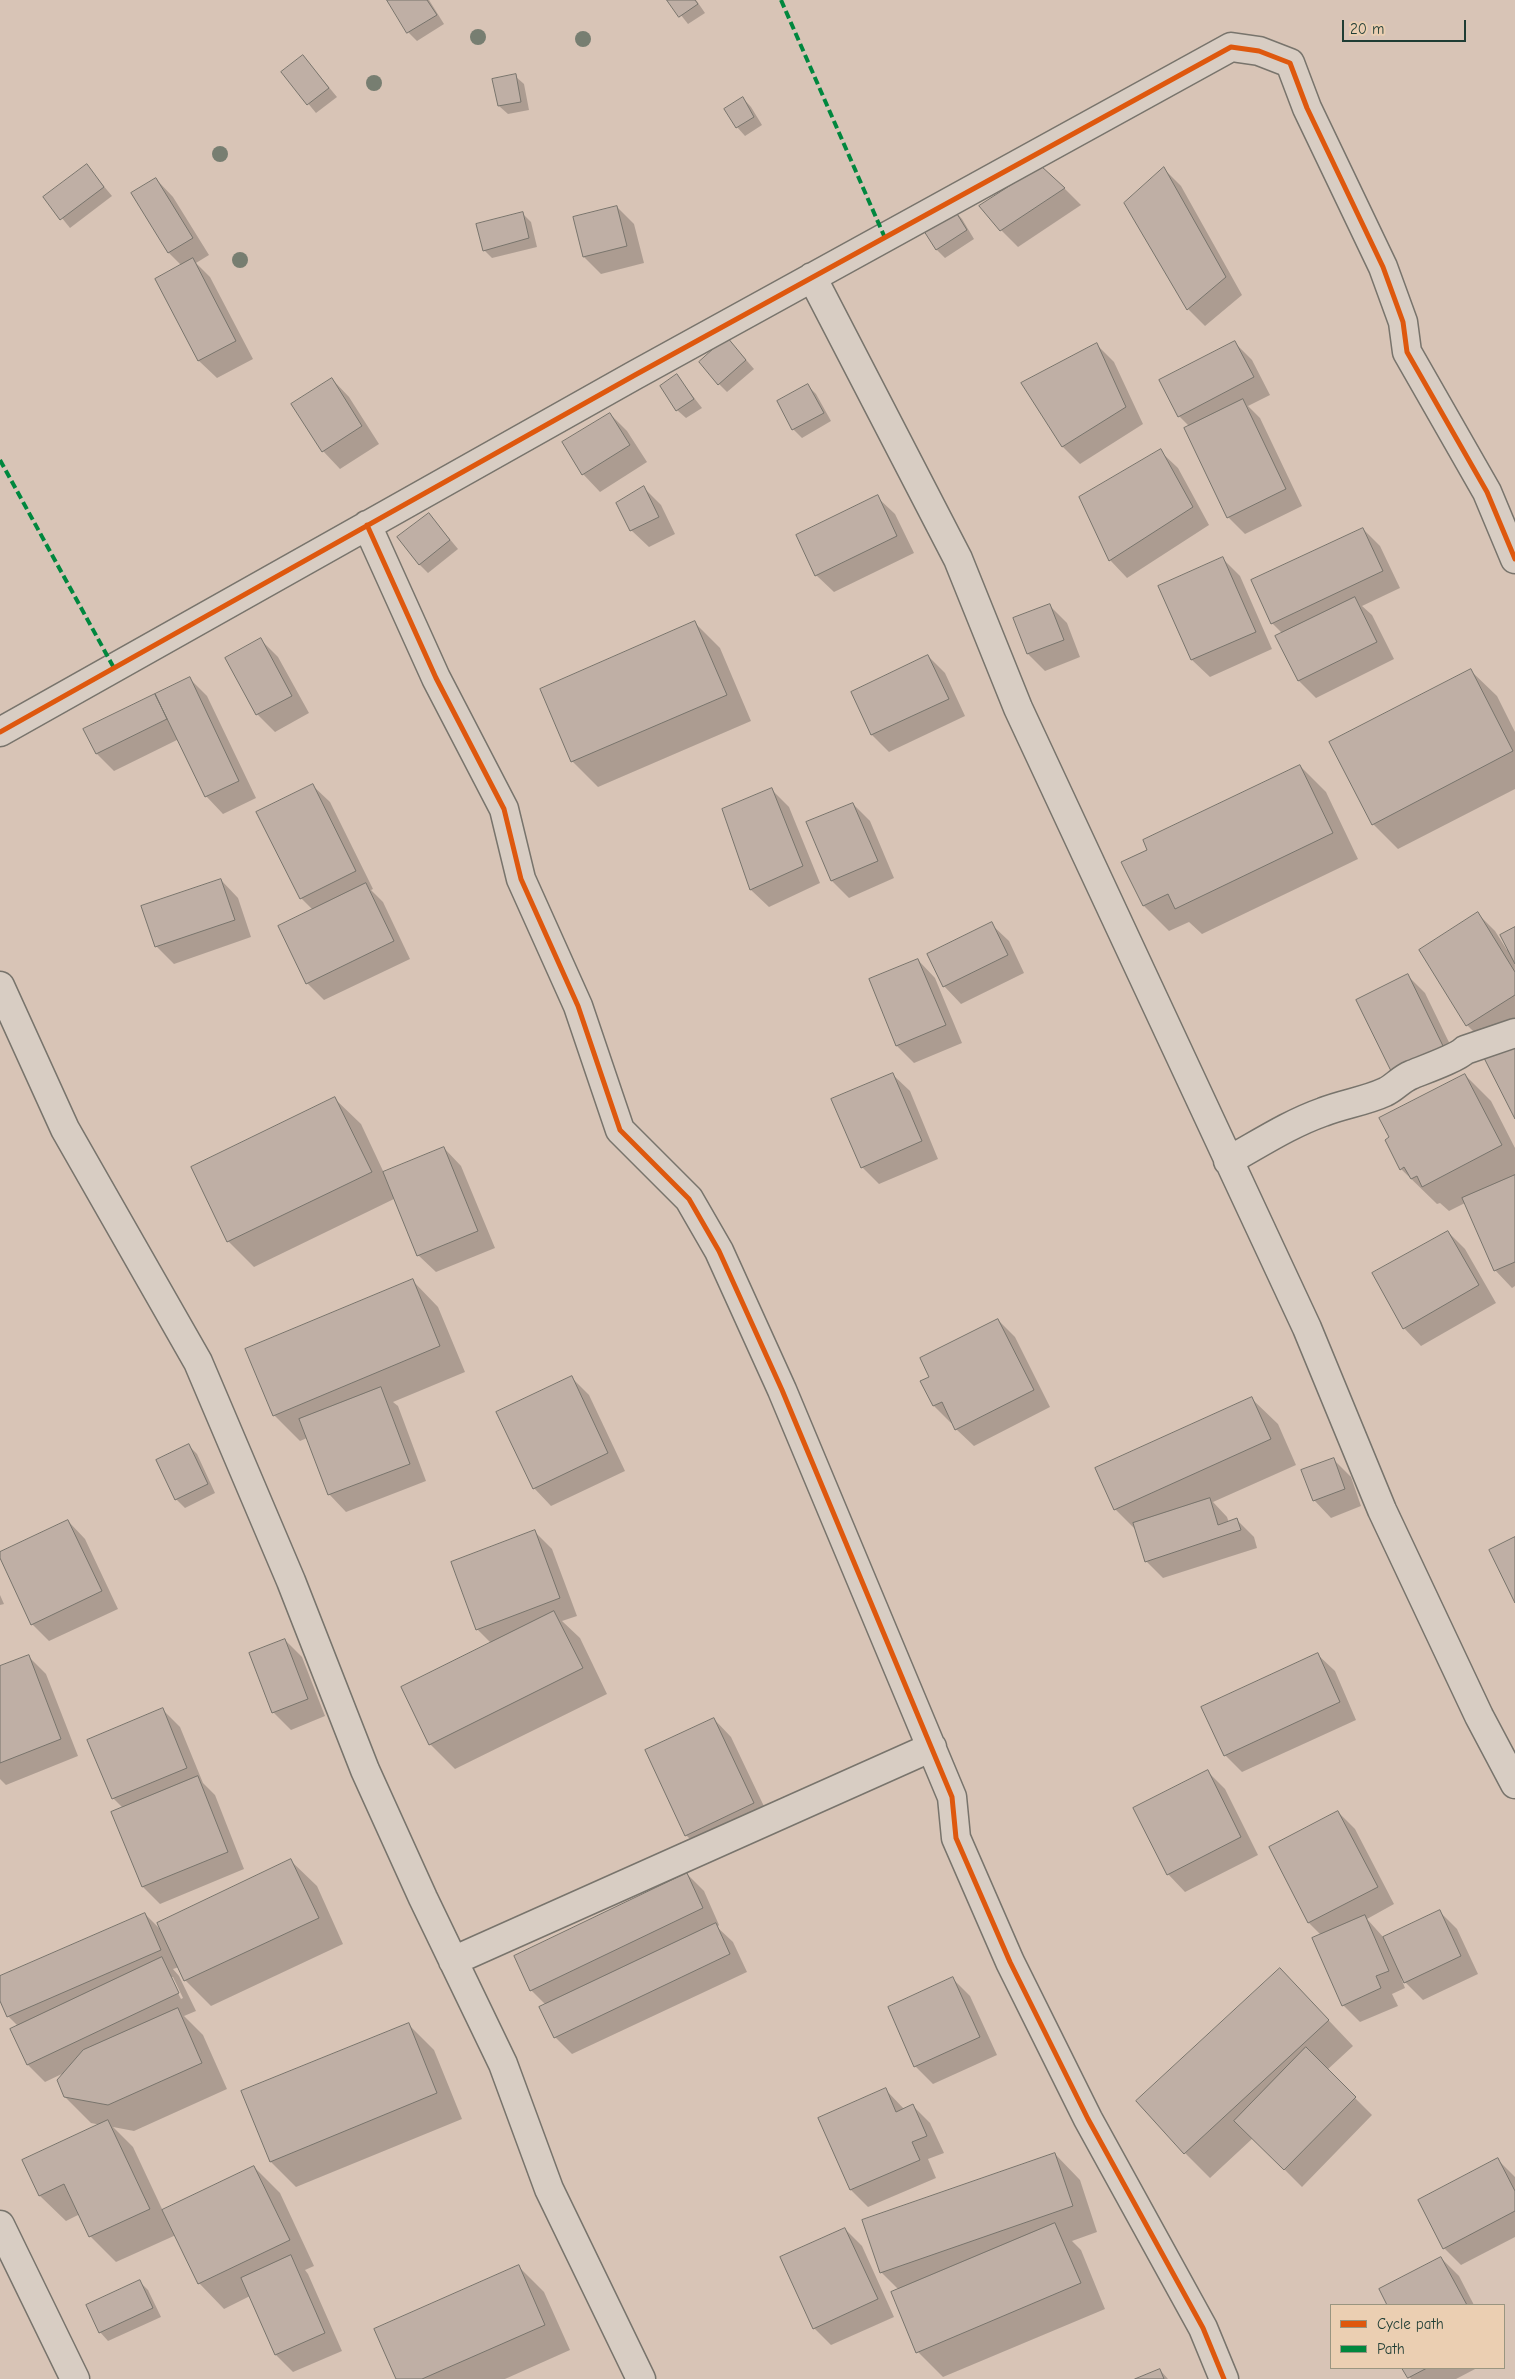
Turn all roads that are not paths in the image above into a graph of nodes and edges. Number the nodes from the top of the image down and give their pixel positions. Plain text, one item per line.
1 (812, 277) junction
2 (367, 525) junction
3 (1515, 559) edge
4 (0, 732) edge
5 (0, 986) edge
6 (1515, 1033) edge
7 (1228, 1161) junction
8 (932, 1748) junction
9 (1515, 1784) edge
10 (453, 1961) junction
11 (0, 2224) edge
12 (6, 2254) edge
13 (75, 2379) edge
14 (641, 2379) edge
15 (1224, 2379) edge

1 - 2 street
1 - 3 street
1 - 7 street
2 - 4 street
2 - 8 street
5 - 10 street
6 - 7 street
7 - 9 street
8 - 10 street
8 - 15 street
10 - 14 street
11 - 12 street
12 - 13 street

